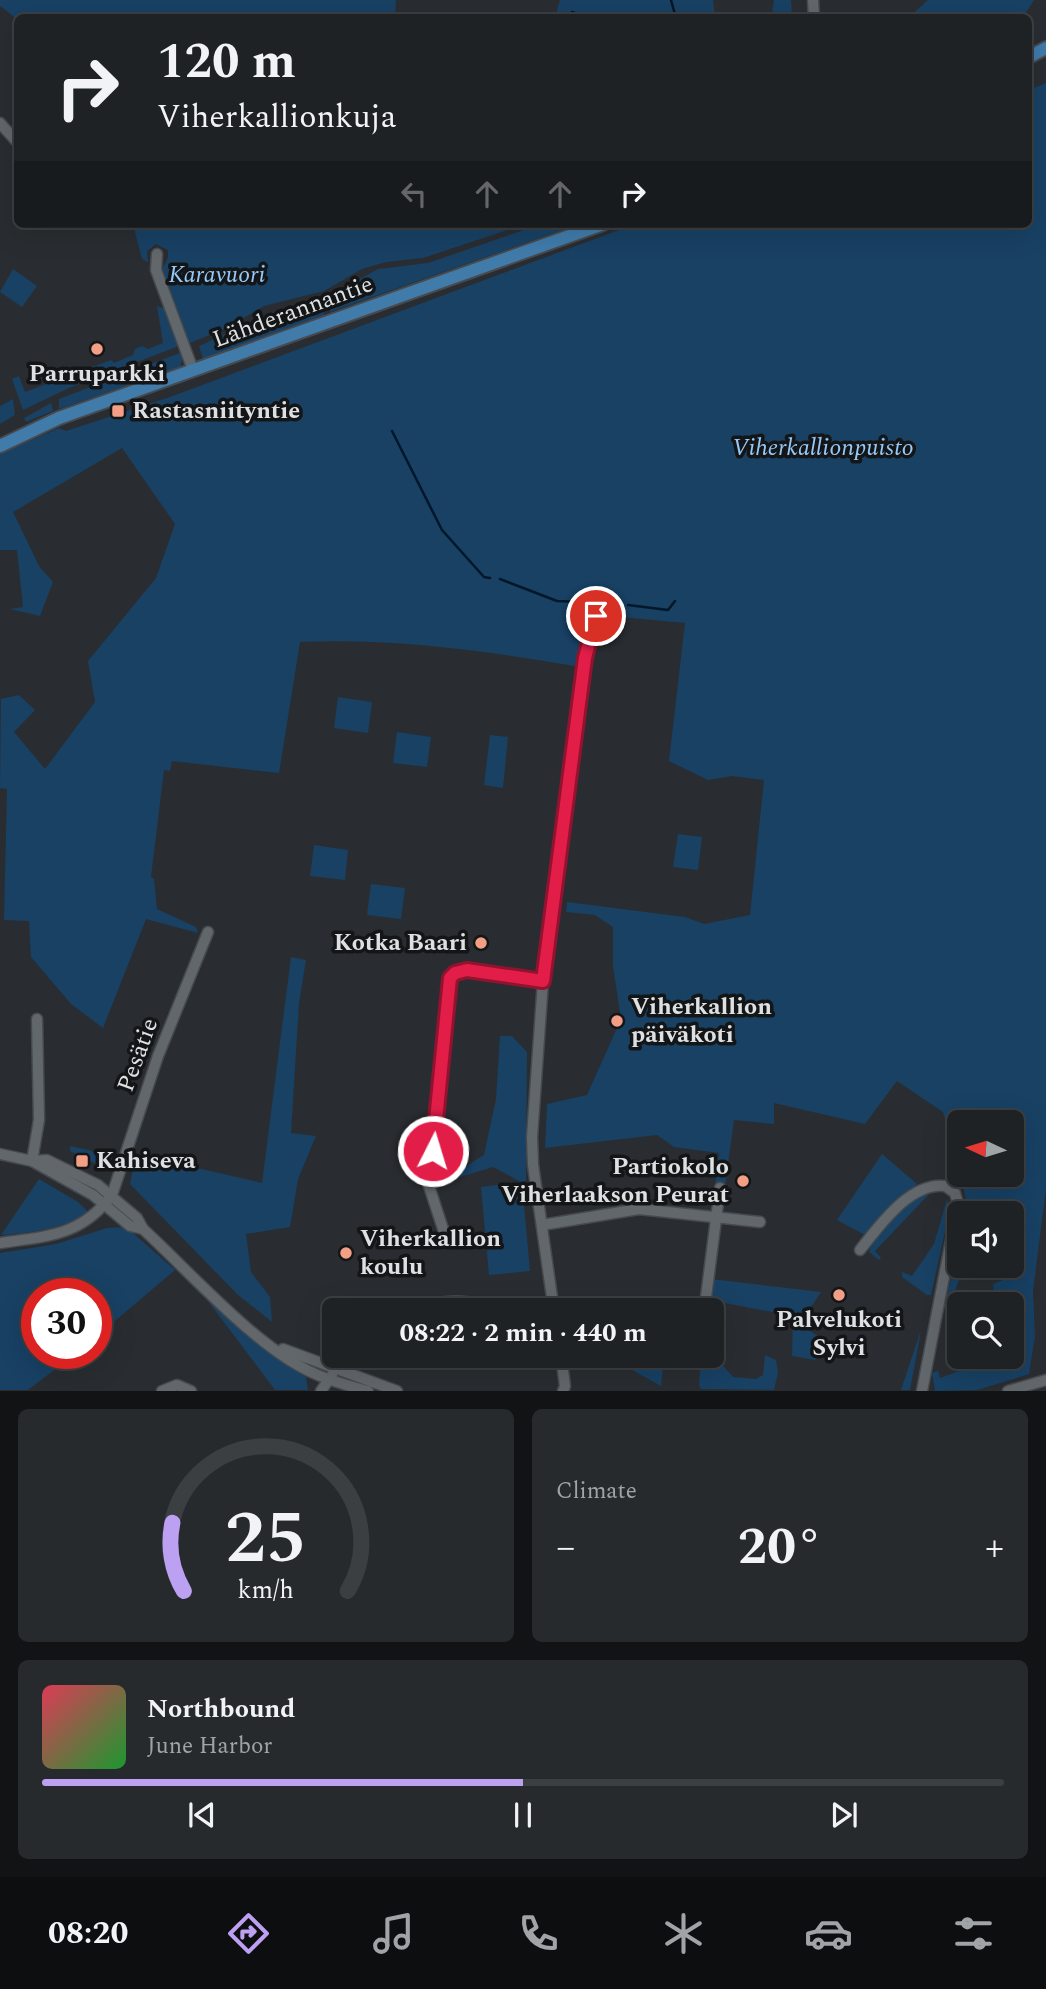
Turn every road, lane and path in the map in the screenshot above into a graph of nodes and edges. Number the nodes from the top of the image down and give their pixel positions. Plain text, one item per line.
1 (0, 123) edge
2 (14, 139) edge
3 (592, 228) edge
4 (157, 254) dead end
5 (193, 370) junction
6 (0, 446) edge
7 (596, 616) dead end
8 (208, 932) dead end
9 (543, 981) junction
10 (37, 1019) dead end
11 (0, 1154) edge
12 (32, 1161) junction
13 (720, 1188) dead end
14 (112, 1195) junction
15 (105, 1204) junction
16 (717, 1216) junction
17 (760, 1222) dead end
18 (542, 1225) junction
19 (143, 1229) junction
20 (444, 1232) dead end
21 (0, 1243) edge
22 (860, 1250) dead end
23 (706, 1297) dead end
24 (552, 1298) edge
25 (270, 1344) junction
26 (562, 1368) edge
27 (339, 1371) junction
28 (327, 1379) junction
29 (1046, 1380) edge
30 (339, 1387) edge
31 (565, 1389) edge
32 (162, 1391) edge
33 (191, 1391) edge
34 (321, 1391) edge
35 (368, 1391) edge
36 (397, 1391) edge
37 (922, 1391) edge
38 (1008, 1391) edge

1 - 2 street
3 - 5 main road, Lähderannantie
4 - 5 street
5 - 6 main road, Lähderannantie
7 - 9 street
8 - 14 street, Pesätie
9 - 18 street
9 - 20 street
10 - 12 street
11 - 12 street
12 - 14 street
12 - 15 street
13 - 16 street
14 - 15 street, Pesätie
14 - 19 street
15 - 19 street
15 - 21 street, Pesätie
16 - 17 street
16 - 18 street
16 - 23 street
18 - 24 street
19 - 25 street
22 - 37 street
25 - 27 street
25 - 28 street
26 - 31 street
27 - 28 street
27 - 30 street
27 - 36 street
28 - 30 street
28 - 34 street
29 - 38 street
30 - 35 street
32 - 33 street

